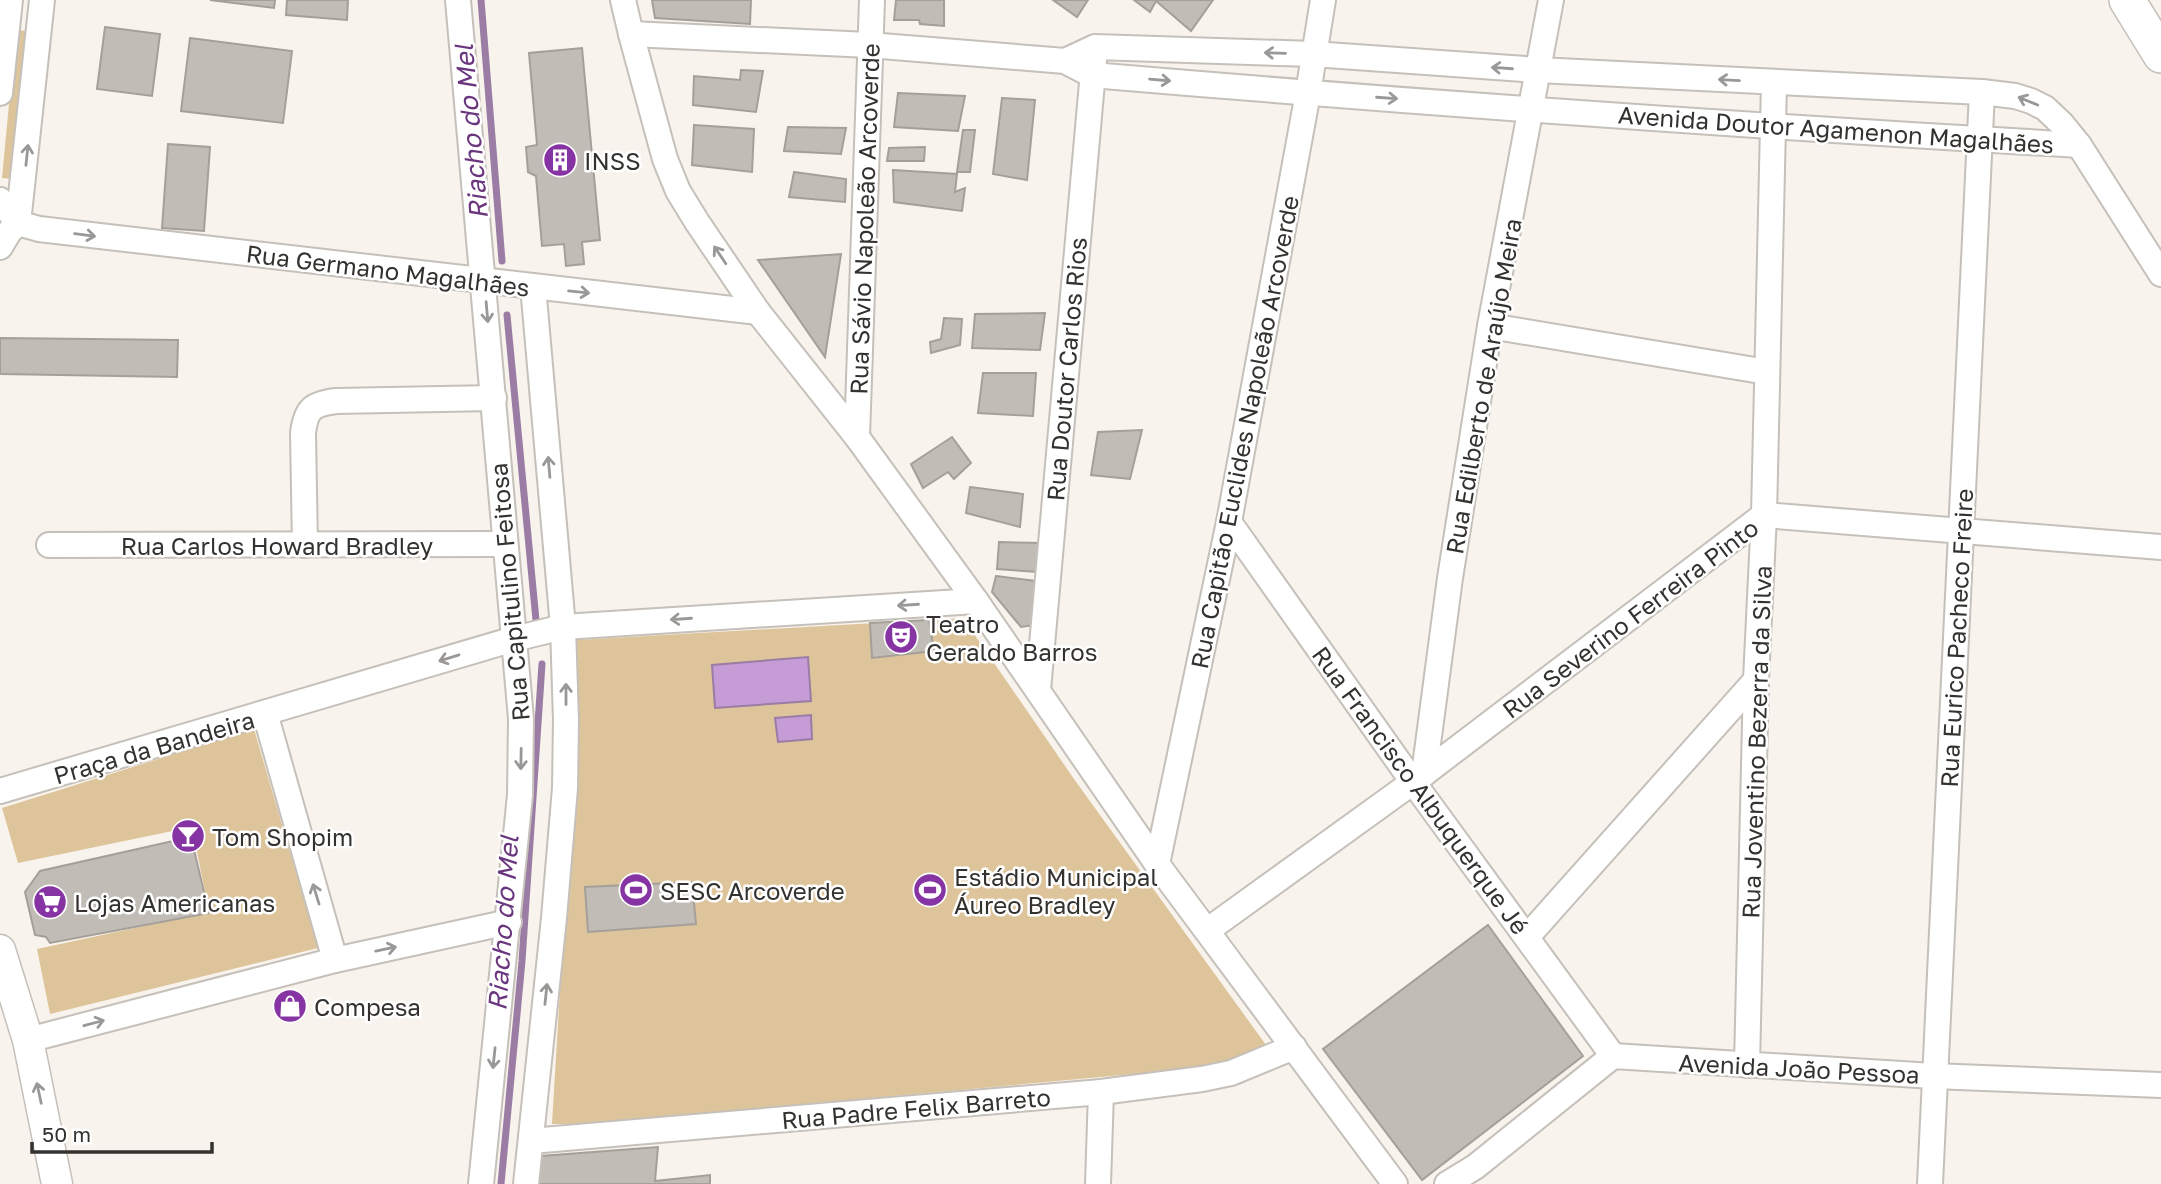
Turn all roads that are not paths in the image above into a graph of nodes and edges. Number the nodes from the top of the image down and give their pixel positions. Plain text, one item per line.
1 (458, 0) edge
2 (624, 0) edge
3 (872, 0) edge
4 (1323, 0) edge
5 (1552, 0) edge
6 (2127, 0) edge
7 (10, 4) edge
8 (42, 6) edge
9 (631, 34) junction
10 (869, 45) junction
11 (1095, 47) junction
12 (1313, 54) junction
13 (2161, 55) edge
14 (1065, 61) junction
15 (1538, 70) junction
16 (1092, 75) junction
17 (1774, 83) junction
18 (1982, 92) junction
19 (0, 93) edge
20 (1308, 93) junction
21 (1531, 108) junction
22 (1772, 126) junction
23 (1980, 139) junction
24 (2079, 145) junction
25 (0, 200) edge
26 (18, 223) junction
27 (0, 247) edge
28 (2161, 274) edge
29 (484, 282) junction
30 (533, 286) junction
31 (758, 312) junction
32 (1490, 326) junction
33 (1767, 372) junction
34 (494, 398) junction
35 (857, 437) junction
36 (1765, 515) junction
37 (1229, 522) junction
38 (1962, 530) junction
39 (505, 544) junction
40 (49, 545) dead end
41 (305, 545) junction
42 (2161, 547) edge
43 (976, 601) junction
44 (563, 627) junction
45 (514, 639) junction
46 (1756, 680) junction
47 (1038, 690) junction
48 (265, 713) junction
49 (1419, 778) junction
50 (0, 792) edge
51 (1157, 864) junction
52 (509, 922) junction
53 (1208, 930) junction
54 (1527, 937) junction
55 (0, 950) edge
56 (335, 960) junction
57 (28, 1040) junction
58 (1294, 1047) junction
59 (1613, 1056) junction
60 (1747, 1065) junction
61 (1933, 1076) junction
62 (2161, 1085) edge
63 (1101, 1092) junction
64 (531, 1141) junction
65 (1472, 1175) edge
66 (57, 1184) edge
67 (481, 1184) edge
68 (526, 1184) edge
69 (1098, 1184) edge
70 (1395, 1184) edge
71 (1447, 1184) edge
72 (1930, 1184) edge

1 - 29 street, Rua Capitulino Feitosa
2 - 9 street
3 - 10 street, Rua Sávio Napoleão Arcoverde
4 - 12 street, Rua Capitão Euclides Napoleão Arcoverde
5 - 15 street, Rua Edilberto de Araújo Meira
6 - 13 highway
7 - 8 street
7 - 19 street
26 -> 8 street
9 - 10 street, Avenida Doutor Agamenon Magalhães
31 -> 9 street
10 - 14 street, Avenida Doutor Agamenon Magalhães
10 - 35 street, Rua Sávio Napoleão Arcoverde
12 -> 11 street, Avenida Doutor Agamenon Magalhães
11 - 14 street, Avenida Doutor Agamenon Magalhães
11 - 16 street, Rua Doutor Carlos Rios
15 -> 12 street, Avenida Doutor Agamenon Magalhães
12 - 20 street, Rua Capitão Euclides Napoleão Arcoverde
14 - 16 street, Avenida Doutor Agamenon Magalhães
17 -> 15 street, Avenida Doutor Agamenon Magalhães
15 - 21 street, Rua Edilberto de Araújo Meira
16 -> 20 street, Avenida Doutor Agamenon Magalhães
16 - 47 street, Rua Doutor Carlos Rios
17 - 18 street, Avenida Doutor Agamenon Magalhães
17 - 22 street, Rua Joventino Bezerra da Silva
18 - 23 street, Rua Eurico Pacheco Freire
24 -> 18 street, Avenida Doutor Agamenon Magalhães
20 -> 21 street, Avenida Doutor Agamenon Magalhães
20 - 37 street, Rua Capitão Euclides Napoleão Arcoverde
21 - 22 street, Avenida Doutor Agamenon Magalhães
21 - 32 street, Rua Edilberto de Araújo Meira
22 - 23 street, Avenida Doutor Agamenon Magalhães
22 - 33 street, Rua Joventino Bezerra da Silva
23 - 24 street, Avenida Doutor Agamenon Magalhães
23 - 38 street, Rua Eurico Pacheco Freire
24 - 28 street
25 - 26 street
26 - 27 street
26 -> 29 street, Rua Germano Magalhães
29 - 30 street, Rua Germano Magalhães
29 -> 34 street, Rua Capitulino Feitosa
30 -> 31 street, Rua Germano Magalhães
44 -> 30 street, Rua Capitulino Feitosa
31 - 35 street
32 - 33 street
32 - 49 street, Rua Edilberto de Araújo Meira
33 - 36 street, Rua Joventino Bezerra da Silva
34 - 39 street, Rua Capitulino Feitosa
34 - 41 street
35 - 43 street
36 - 38 street, Rua Severino Ferreira Pinto
36 - 46 street, Rua Joventino Bezerra da Silva
36 - 49 street, Rua Severino Ferreira Pinto
37 - 49 street, Rua Francisco Albuquerque Jé
37 - 51 street, Rua Capitão Euclides Napoleão Arcoverde
38 - 42 street, Rua Severino Ferreira Pinto
38 - 61 street, Rua Eurico Pacheco Freire
39 - 41 street, Rua Carlos Howard Bradley
39 - 45 street, Rua Capitulino Feitosa
40 - 41 street, Rua Carlos Howard Bradley
43 -> 44 street
43 - 47 street
44 - 45 street
64 -> 44 street, Rua Capitulino Feitosa
45 -> 48 street
45 -> 52 street, Rua Capitulino Feitosa
46 - 54 street
46 - 60 street, Rua Joventino Bezerra da Silva
47 - 51 street
48 - 50 street, Praça da Bandeira
56 -> 48 street, Praça da Bandeira
49 - 53 street, Rua Severino Ferreira Pinto
49 - 54 street, Rua Francisco Albuquerque Jé
51 - 53 street
56 -> 52 street
52 -> 67 street, Rua Capitulino Feitosa
53 - 58 street
54 - 59 street, Rua Francisco Albuquerque Jé
55 - 57 main road
57 -> 56 street
66 -> 57 main road
58 - 63 street, Rua Padre Felix Barreto
58 - 70 street
59 - 60 street, Avenida João Pessoa
59 - 65 street
60 - 61 street, Avenida João Pessoa
61 - 62 street, Avenida João Pessoa
61 - 72 street, Rua Eurico Pacheco Freire
63 - 64 street, Rua Padre Felix Barreto
63 - 69 street
64 - 68 street, Rua Capitulino Feitosa
65 - 71 street

